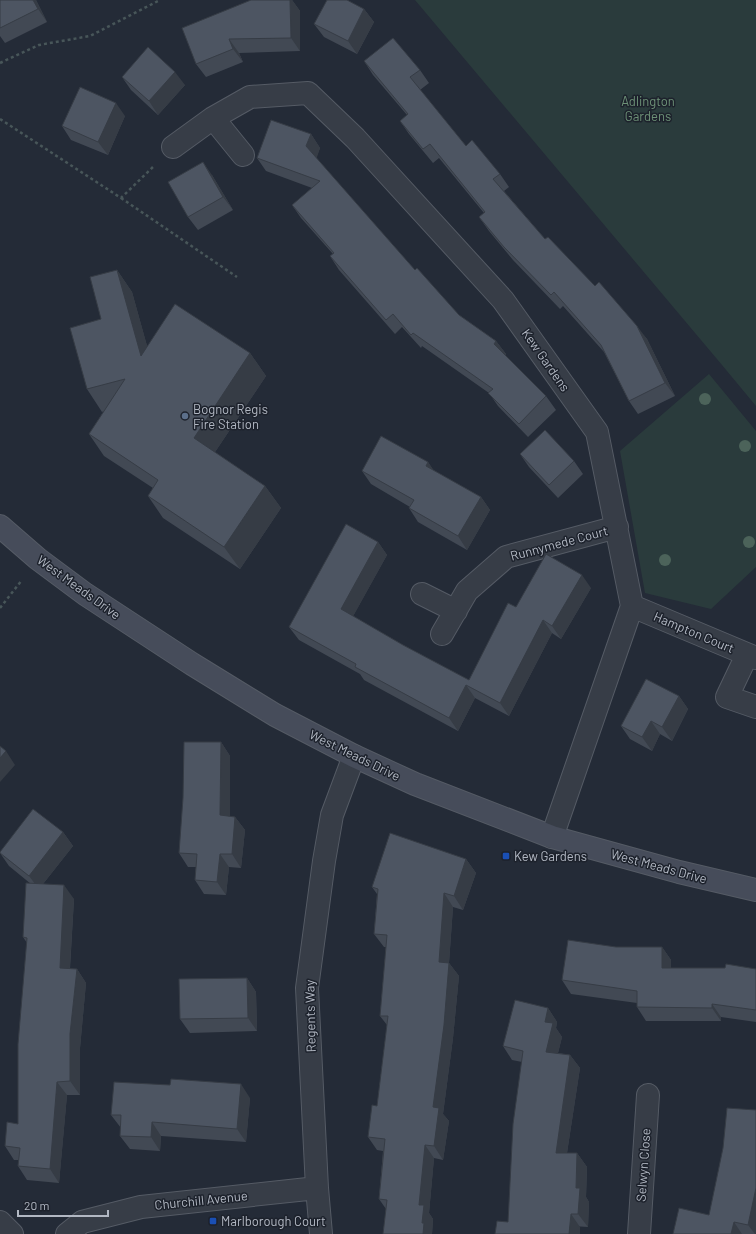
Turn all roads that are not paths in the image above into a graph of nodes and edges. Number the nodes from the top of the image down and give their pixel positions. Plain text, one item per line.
1 (213, 118) junction
2 (173, 148) road end
3 (243, 155) dead end
4 (0, 526) edge
5 (617, 527) junction
6 (422, 594) dead end
7 (632, 606) junction
8 (456, 611) junction
9 (442, 634) dead end
10 (752, 656) edge
11 (756, 707) edge
12 (354, 756) junction
13 (552, 837) junction
14 (756, 890) edge
15 (648, 1095) dead end
16 (317, 1188) junction
17 (0, 1222) edge
18 (12, 1234) edge
19 (67, 1234) edge
20 (321, 1234) edge
21 (639, 1234) edge

1 - 2 street, Kew Gardens
1 - 3 street
1 - 5 street, Kew Gardens
4 - 12 street, West Meads Drive
5 - 7 street, Kew Gardens
5 - 8 street, Runnymede Court
6 - 8 street
7 - 10 street, Hampton Court
7 - 13 street, Kew Gardens
8 - 9 street, Runnymede Court
10 - 11 street
12 - 13 street, West Meads Drive
12 - 16 street, Regents Way
13 - 14 street, West Meads Drive
15 - 21 street, Selwyn Close
16 - 19 street, Churchill Avenue
16 - 20 street, Regents Way
17 - 18 street

